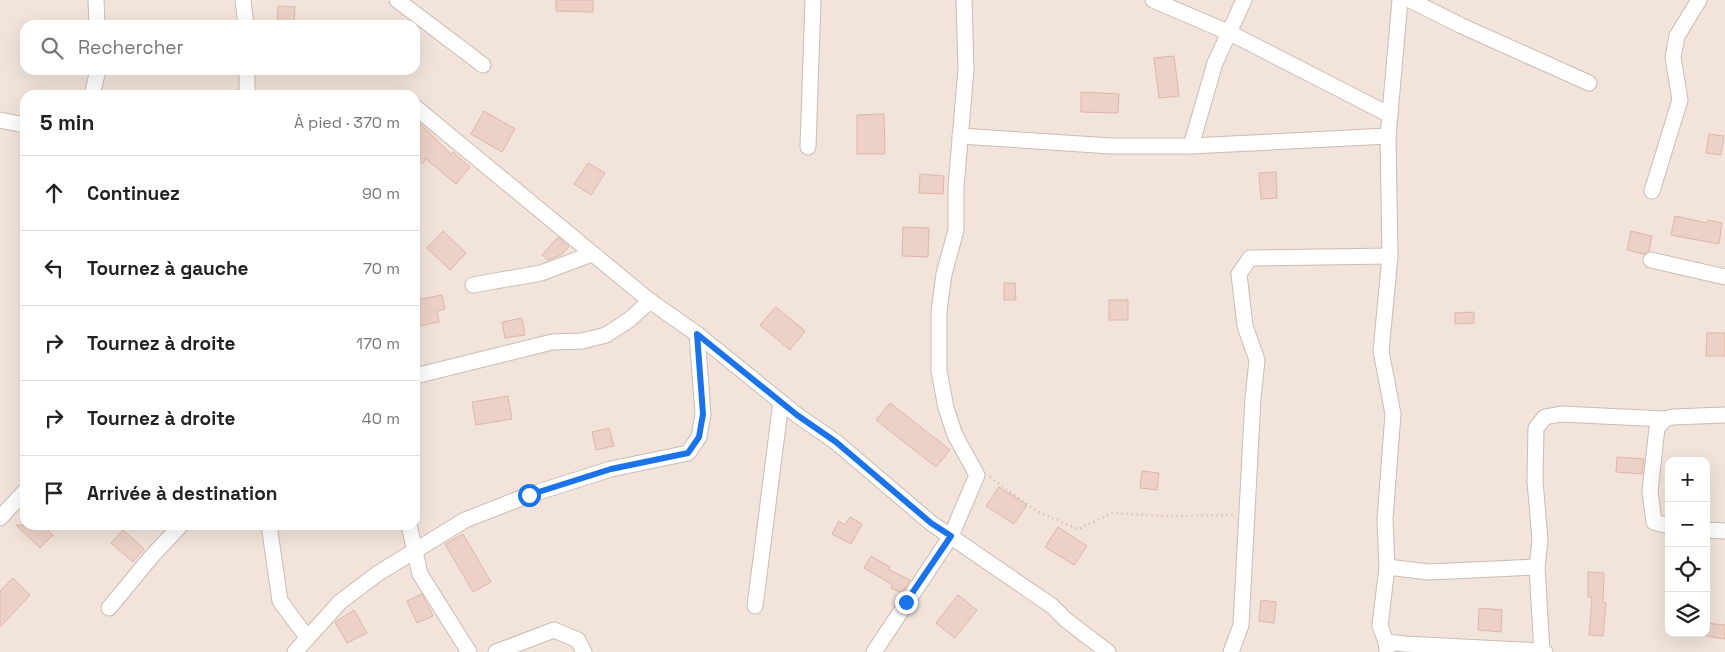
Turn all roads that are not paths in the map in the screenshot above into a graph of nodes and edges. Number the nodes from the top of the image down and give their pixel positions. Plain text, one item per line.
1 (96, 0) edge
2 (244, 0) edge
3 (397, 0) edge
4 (813, 0) edge
5 (964, 0) edge
6 (1152, 0) edge
7 (1244, 0) edge
8 (1400, 0) edge
9 (1410, 0) edge
10 (1699, 0) edge
11 (97, 20) edge
12 (246, 20) edge
13 (1230, 32) junction
14 (483, 65) dead end
15 (97, 75) edge
16 (247, 75) edge
17 (1589, 84) dead end
18 (93, 90) edge
19 (247, 90) edge
20 (420, 111) edge
21 (1390, 116) junction
22 (0, 120) edge
23 (20, 124) edge
24 (960, 136) junction
25 (1388, 136) junction
26 (1191, 146) junction
27 (808, 147) dead end
28 (1652, 190) dead end
29 (592, 254) junction
30 (1390, 256) junction
31 (1651, 260) dead end
32 (1725, 277) edge
33 (473, 285) dead end
34 (650, 301) junction
35 (697, 334) junction
36 (420, 375) edge
37 (781, 402) junction
38 (1725, 415) edge
39 (1665, 419) junction
40 (20, 496) edge
41 (0, 518) edge
42 (1665, 525) edge
43 (176, 530) edge
44 (270, 530) edge
45 (410, 530) edge
46 (1710, 530) edge
47 (1725, 531) edge
48 (951, 536) junction
49 (415, 552) junction
50 (1387, 567) junction
51 (1537, 567) junction
52 (755, 606) dead end
53 (109, 608) dead end
54 (307, 637) junction
55 (1386, 647) edge
56 (295, 652) edge
57 (469, 652) edge
58 (496, 652) edge
59 (584, 652) edge
60 (874, 652) edge
61 (1108, 652) edge
62 (1231, 652) edge
63 (1543, 652) edge

1 - 11 street
2 - 12 street
3 - 14 street
4 - 27 street
5 - 24 street
6 - 13 street
7 - 13 street
8 - 21 street
9 - 17 street
10 - 28 street
13 - 21 street
13 - 26 street
15 - 18 street
16 - 19 street
20 - 29 street
21 - 25 street
22 - 23 street
24 - 26 street
24 - 48 street
25 - 26 street
25 - 30 street
29 - 33 street
29 - 34 street
30 - 50 street
30 - 62 street
31 - 32 street
34 - 35 street
34 - 36 street
35 - 37 street
35 - 49 street
37 - 48 street
37 - 52 street
38 - 39 street
39 - 42 street
39 - 51 street
40 - 41 street
43 - 53 street
44 - 54 street
45 - 49 street
46 - 47 street
48 - 60 street
48 - 61 street
49 - 54 street
49 - 57 street
50 - 51 street
50 - 55 street
51 - 63 street
54 - 56 street
55 - 63 street
58 - 59 street

